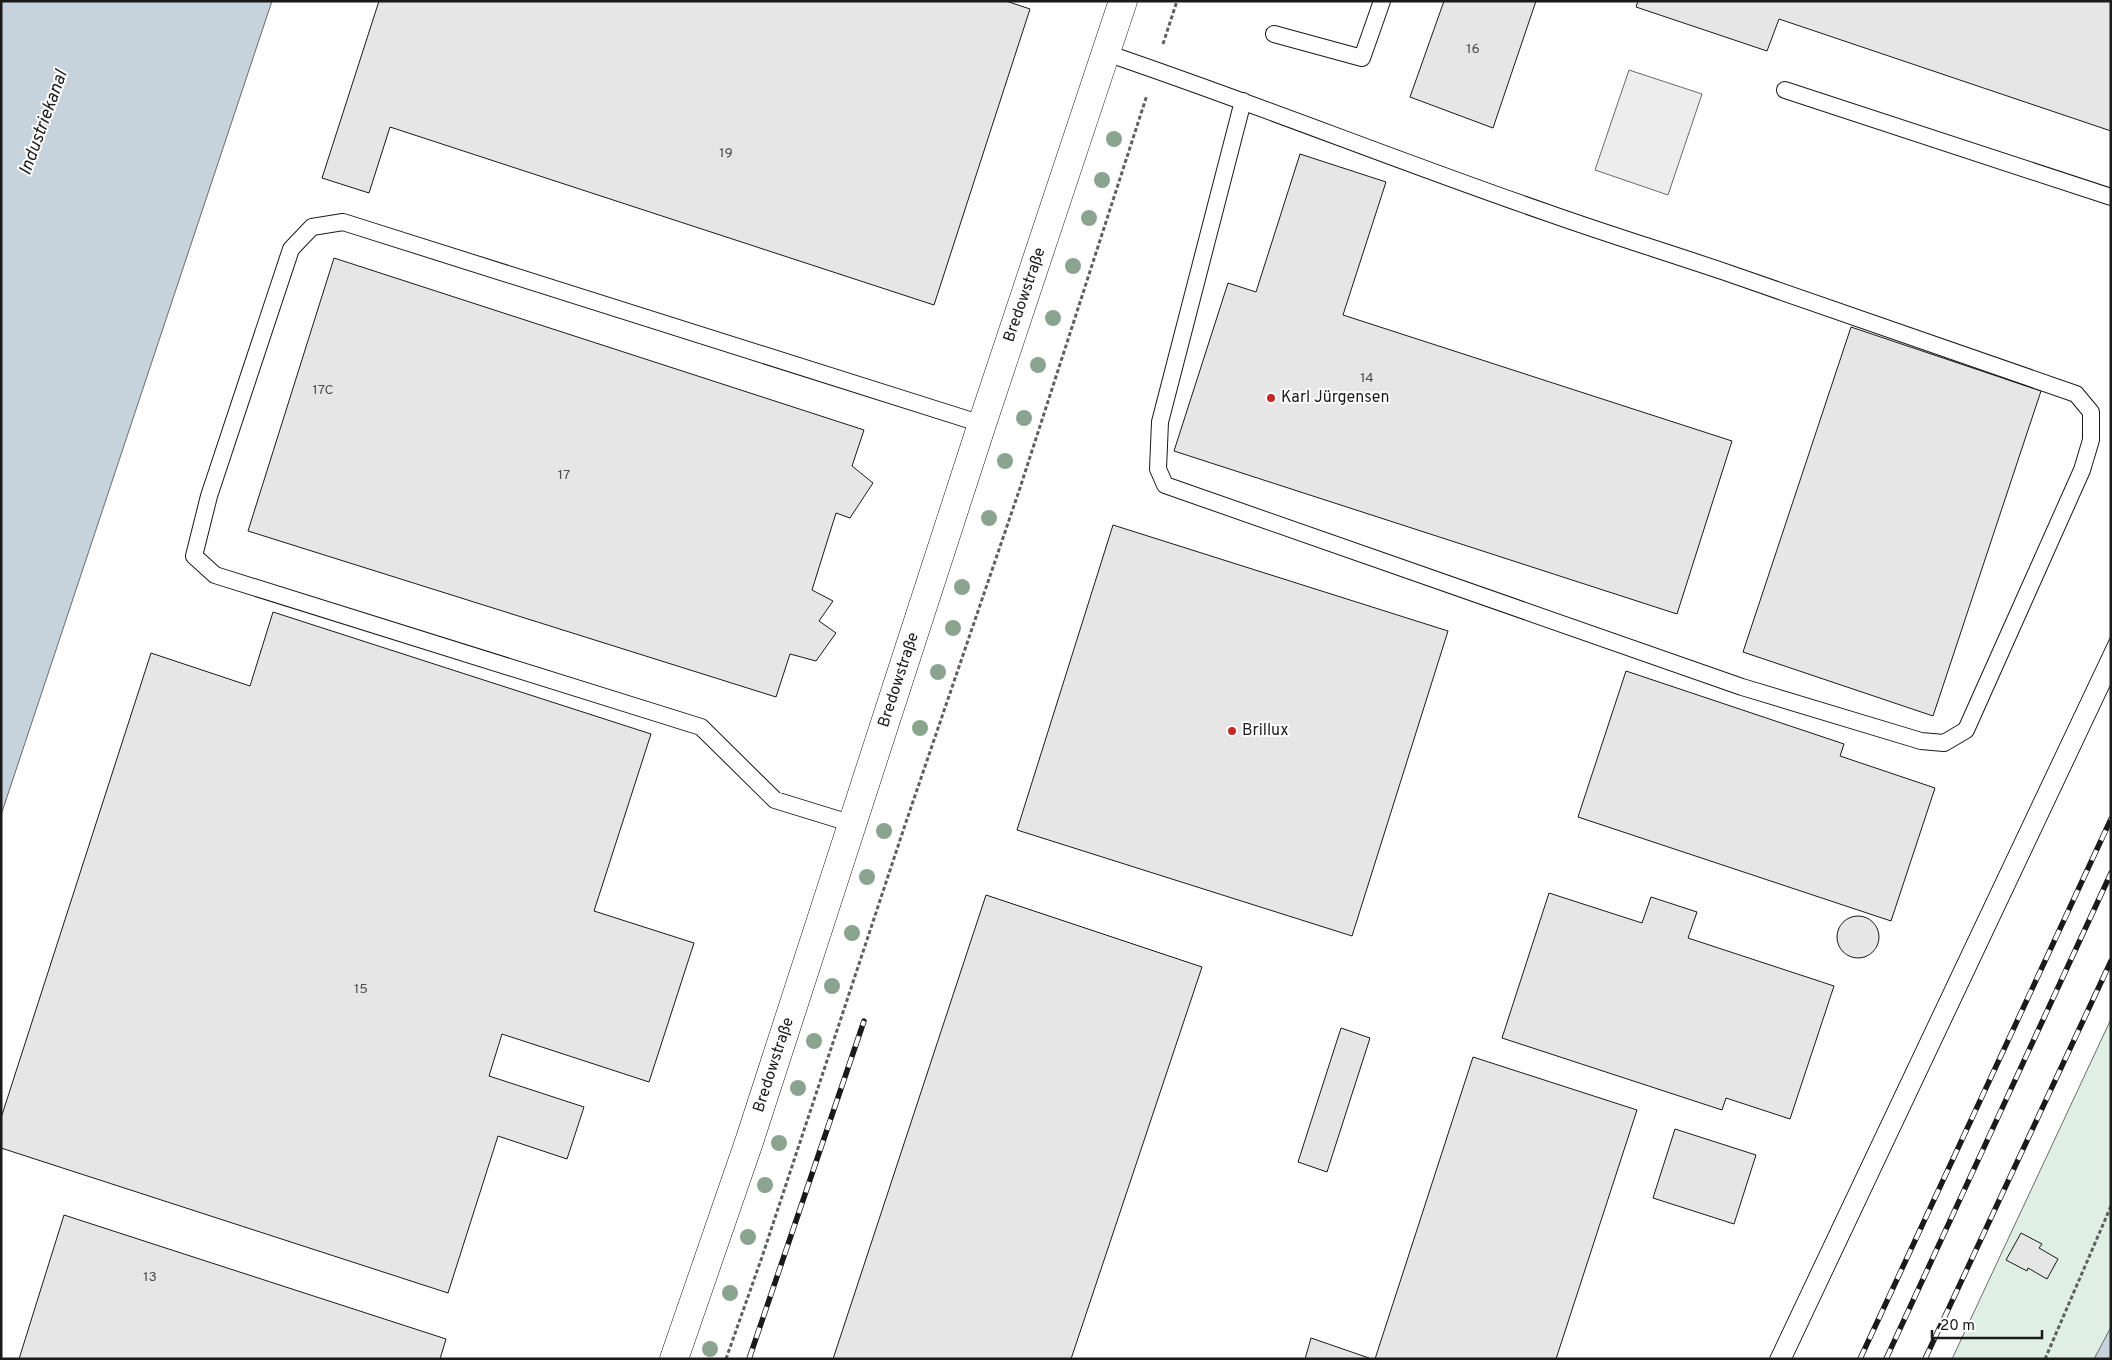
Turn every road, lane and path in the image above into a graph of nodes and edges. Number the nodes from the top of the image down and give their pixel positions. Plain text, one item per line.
1 (1123, 1) edge
2 (1177, 1) edge
3 (1382, 1) edge
4 (1274, 34) dead end
5 (1106, 53) junction
6 (1155, 70) junction
7 (1785, 90) dead end
8 (1243, 101) junction
9 (2111, 197) edge
10 (982, 424) junction
11 (853, 824) junction
12 (2111, 1206) edge
13 (674, 1359) edge
14 (726, 1359) edge
15 (2044, 1359) edge

1 - 5 street, Bredowstraße
2 - 6 path
3 - 4 lane
5 - 6 lane
5 - 10 street, Bredowstraße
6 - 8 lane
6 - 14 path
7 - 9 lane
8 - 8 lane
10 - 11 street, Bredowstraße
10 - 11 lane
11 - 13 street, Bredowstraße
12 - 15 path

